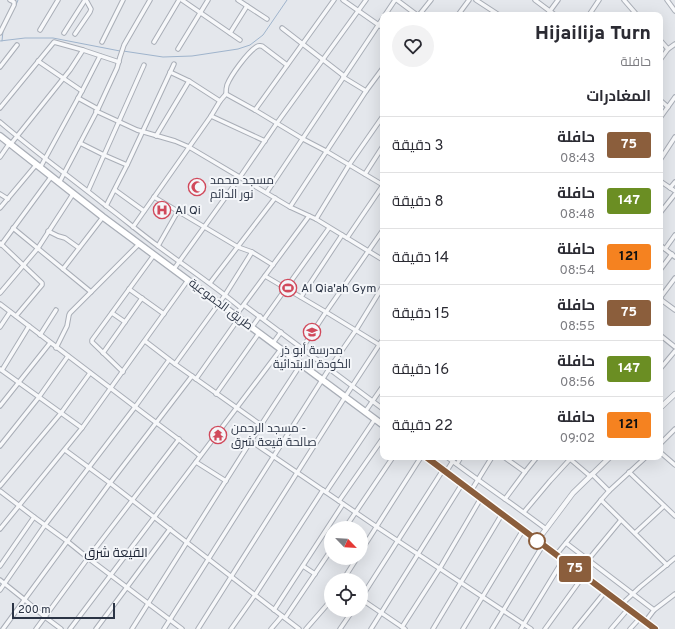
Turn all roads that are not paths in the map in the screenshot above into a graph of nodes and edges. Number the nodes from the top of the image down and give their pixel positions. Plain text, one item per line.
1 (10, 0) edge
2 (58, 0) edge
3 (85, 0) edge
4 (123, 0) edge
5 (150, 0) edge
6 (181, 0) edge
7 (208, 0) edge
8 (238, 0) edge
9 (334, 0) edge
10 (343, 0) edge
11 (366, 0) edge
12 (396, 0) edge
13 (430, 0) edge
14 (469, 0) edge
15 (476, 0) edge
16 (535, 0) edge
17 (558, 0) edge
18 (599, 0) edge
19 (624, 0) edge
20 (667, 0) edge
21 (243, 1) edge
22 (247, 6) junction
23 (674, 8) edge
24 (358, 10) junction
25 (633, 10) edge
26 (550, 11) joint
27 (387, 12) edge
28 (414, 12) edge
29 (420, 12) edge
30 (460, 12) edge
31 (493, 12) edge
32 (591, 12) edge
33 (200, 13) junction
34 (267, 19) dead end
35 (380, 22) edge
36 (378, 25) junction
37 (282, 28) dead end
38 (40, 30) dead end
39 (64, 32) dead end
40 (0, 33) edge
41 (230, 33) junction
42 (75, 34) dead end
43 (240, 40) dead end
44 (102, 42) dead end
45 (154, 42) dead end
46 (663, 43) edge
47 (675, 44) edge
48 (17, 45) dead end
49 (303, 45) junction
50 (178, 49) dead end
51 (668, 49) junction
52 (83, 50) junction
53 (100, 56) junction
54 (663, 56) edge
55 (323, 59) junction
56 (38, 61) junction
57 (119, 62) junction
58 (174, 64) dead end
59 (144, 65) dead end
60 (287, 66) junction
61 (0, 67) edge
62 (170, 72) junction
63 (380, 72) edge
64 (344, 76) junction
65 (63, 78) junction
66 (189, 81) junction
67 (82, 91) junction
68 (366, 91) junction
69 (226, 94) junction
70 (675, 97) edge
71 (78, 98) junction
72 (220, 100) junction
73 (663, 103) edge
74 (668, 107) junction
75 (0, 108) edge
76 (97, 110) junction
77 (255, 110) junction
78 (663, 114) edge
79 (211, 116) junction
80 (380, 120) edge
81 (0, 122) edge
82 (118, 122) junction
83 (277, 123) junction
84 (142, 132) junction
85 (0, 136) edge
86 (17, 136) junction
87 (156, 136) junction
88 (675, 137) edge
89 (303, 139) junction
90 (265, 141) junction
91 (80, 143) junction
92 (10, 144) junction
93 (189, 147) junction
94 (326, 151) junction
95 (380, 151) edge
96 (664, 154) edge
97 (104, 155) junction
98 (0, 157) edge
99 (45, 159) junction
100 (127, 165) junction
101 (349, 165) junction
102 (38, 166) junction
103 (64, 173) junction
104 (365, 174) junction
105 (51, 177) junction
106 (240, 177) junction
107 (675, 182) edge
108 (59, 183) junction
109 (380, 183) edge
110 (663, 183) edge
111 (670, 188) junction
112 (380, 189) edge
113 (115, 190) junction
114 (88, 191) junction
115 (267, 192) junction
116 (675, 192) edge
117 (0, 194) edge
118 (73, 194) junction
119 (154, 197) junction
120 (275, 198) junction
121 (8, 199) junction
122 (106, 206) junction
123 (290, 206) junction
124 (0, 208) edge
125 (663, 209) edge
126 (144, 211) junction
127 (178, 211) junction
128 (309, 216) junction
129 (103, 217) junction
130 (316, 219) junction
131 (133, 227) junction
132 (204, 227) junction
133 (14, 228) junction
134 (329, 228) junction
135 (48, 231) junction
136 (342, 235) junction
137 (380, 235) edge
138 (675, 235) edge
139 (347, 238) junction
140 (0, 244) edge
141 (139, 244) junction
142 (158, 246) junction
143 (238, 247) junction
144 (38, 248) junction
145 (79, 248) junction
146 (665, 249) joint
147 (252, 252) junction
148 (369, 252) junction
149 (154, 255) junction
150 (674, 255) edge
151 (380, 258) edge
152 (180, 261) junction
153 (273, 264) junction
154 (24, 265) junction
155 (663, 267) edge
156 (63, 269) junction
157 (174, 270) junction
158 (265, 276) junction
159 (675, 278) edge
160 (188, 280) junction
161 (210, 283) junction
162 (286, 288) junction
163 (129, 289) junction
164 (380, 291) edge
165 (91, 292) junction
166 (0, 293) edge
167 (225, 294) junction
168 (663, 295) edge
169 (301, 297) junction
170 (142, 298) junction
171 (663, 301) edge
172 (219, 302) junction
173 (0, 304) edge
174 (243, 306) junction
175 (56, 310) dead end
176 (675, 310) edge
177 (10, 312) junction
178 (326, 312) junction
179 (112, 313) junction
180 (164, 314) junction
181 (16, 316) junction
182 (238, 316) junction
183 (260, 316) junction
184 (264, 319) junction
185 (125, 322) junction
186 (29, 326) junction
187 (0, 328) edge
188 (252, 328) junction
189 (356, 330) junction
190 (281, 332) junction
191 (259, 333) junction
192 (40, 334) junction
193 (663, 337) edge
194 (145, 341) junction
195 (50, 343) junction
196 (273, 343) junction
197 (380, 345) edge
198 (380, 347) edge
199 (675, 347) edge
200 (56, 348) junction
201 (302, 348) junction
202 (281, 349) junction
203 (675, 351) edge
204 (103, 353) junction
205 (68, 356) junction
206 (294, 359) junction
207 (169, 360) junction
208 (175, 364) junction
209 (301, 364) junction
210 (663, 366) edge
211 (329, 369) junction
212 (1, 370) edge
213 (123, 372) junction
214 (90, 373) junction
215 (192, 376) junction
216 (196, 380) junction
217 (323, 380) junction
218 (19, 383) junction
219 (352, 386) junction
220 (111, 388) junction
221 (380, 390) edge
222 (216, 394) junction
223 (675, 394) edge
224 (39, 397) junction
225 (345, 397) junction
226 (372, 401) junction
227 (663, 405) edge
228 (0, 406) edge
229 (135, 407) junction
230 (380, 407) edge
231 (236, 408) junction
232 (365, 412) junction
233 (61, 413) junction
234 (375, 420) junction
235 (156, 422) junction
236 (380, 423) edge
237 (261, 426) junction
238 (82, 428) junction
239 (675, 429) edge
240 (180, 439) junction
241 (251, 441) junction
242 (663, 441) edge
243 (380, 442) edge
244 (0, 446) edge
245 (65, 450) junction
246 (663, 455) edge
247 (200, 456) junction
248 (274, 457) junction
249 (391, 460) edge
250 (419, 460) edge
251 (430, 460) edge
252 (460, 460) edge
253 (490, 460) edge
254 (508, 460) edge
255 (535, 460) edge
256 (569, 460) edge
257 (573, 460) edge
258 (607, 460) edge
259 (643, 460) edge
260 (453, 461) joint
261 (196, 462) junction
262 (457, 464) junction
263 (675, 465) edge
264 (90, 467) junction
265 (444, 471) junction
266 (297, 472) junction
267 (525, 472) junction
268 (629, 472) junction
269 (591, 475) junction
270 (478, 480) junction
271 (226, 481) junction
272 (110, 483) junction
273 (462, 484) junction
274 (0, 486) edge
275 (0, 491) edge
276 (325, 491) junction
277 (471, 491) junction
278 (609, 491) junction
279 (481, 498) junction
280 (505, 499) junction
281 (132, 500) junction
282 (601, 500) junction
283 (339, 501) junction
284 (343, 504) junction
285 (18, 505) junction
286 (664, 506) junction
287 (356, 512) junction
288 (524, 512) junction
289 (502, 514) junction
290 (675, 516) edge
291 (154, 517) junction
292 (34, 518) junction
293 (621, 520) junction
294 (350, 521) edge
295 (45, 525) junction
296 (377, 527) junction
297 (0, 529) edge
298 (170, 529) junction
299 (546, 529) junction
300 (523, 530) junction
301 (635, 533) junction
302 (368, 540) edge
303 (397, 540) junction
304 (67, 541) junction
305 (537, 541) junction
306 (187, 542) junction
307 (566, 543) junction
308 (543, 545) junction
309 (418, 554) junction
310 (556, 555) junction
311 (88, 558) junction
312 (675, 558) edge
313 (209, 559) junction
314 (324, 560) edge
315 (563, 560) junction
316 (588, 560) junction
317 (592, 564) junction
318 (667, 564) junction
319 (0, 566) edge
320 (303, 566) junction
321 (440, 568) junction
322 (315, 574) junction
323 (111, 575) junction
324 (583, 575) junction
325 (231, 576) junction
326 (0, 580) edge
327 (461, 582) junction
328 (4, 584) junction
329 (126, 587) junction
330 (368, 588) edge
331 (0, 590) edge
332 (606, 592) junction
333 (633, 594) junction
334 (675, 594) edge
335 (255, 595) junction
336 (482, 596) junction
337 (25, 600) junction
338 (148, 604) junction
339 (368, 604) edge
340 (622, 604) junction
341 (324, 608) edge
342 (628, 609) junction
343 (274, 610) junction
344 (503, 610) junction
345 (654, 610) junction
346 (382, 614) junction
347 (45, 617) junction
348 (283, 617) junction
349 (348, 617) edge
350 (640, 618) junction
351 (170, 620) junction
352 (645, 622) junction
353 (524, 624) junction
354 (403, 628) edge
355 (3, 629) edge
356 (36, 629) edge
357 (61, 629) edge
358 (70, 629) edge
359 (96, 629) edge
360 (132, 629) edge
361 (164, 629) edge
362 (182, 629) edge
363 (198, 629) edge
364 (231, 629) edge
365 (271, 629) edge
366 (299, 629) edge
367 (306, 629) edge
368 (340, 629) edge
369 (371, 629) edge
370 (433, 629) edge
371 (463, 629) edge
372 (492, 629) edge
373 (521, 629) edge
374 (531, 629) edge
375 (545, 629) edge
376 (575, 629) edge
377 (611, 629) edge
378 (630, 629) edge
379 (655, 629) edge

1 - 40 street
2 - 38 street
3 - 39 street
3 - 42 street
4 - 44 street
5 - 57 street
6 - 33 street
6 - 45 street
7 - 33 street
8 - 21 street
9 - 49 street
10 - 24 street
11 - 24 street
12 - 27 street
12 - 28 street
13 - 29 street
14 - 30 street
15 - 31 street
16 - 26 street
17 - 26 street
18 - 32 street
19 - 25 street
20 - 23 street
21 - 22 street
22 - 34 street
22 - 41 street
24 - 36 street
24 - 55 street
33 - 41 street
33 - 50 street
35 - 36 street
36 - 64 street
37 - 49 street
41 - 43 street
46 - 51 street
47 - 51 street
48 - 61 street
49 - 55 street
49 - 60 street
51 - 54 street
52 - 53 street
52 - 56 street
52 - 65 street
53 - 57 street
53 - 67 street
55 - 64 street
55 - 83 street
56 - 65 street
56 - 75 street
57 - 76 street
58 - 62 street
59 - 82 street
60 - 69 street
60 - 77 street
62 - 66 street
62 - 84 street
63 - 68 street
64 - 68 street
64 - 89 street
65 - 67 street
65 - 86 street
66 - 72 street
66 - 87 street
67 - 71 street
68 - 94 street
69 - 72 street
69 - 77 street
70 - 74 street
71 - 76 street
71 - 99 street
72 - 79 street
73 - 74 street
74 - 78 street
76 - 82 street
76 - 91 street
77 - 83 street
79 - 90 street
79 - 93 street
80 - 101 street
81 - 86 street
82 - 84 street
82 - 97 street
83 - 89 street
83 - 90 street
84 - 87 street
84 - 100 street
85 - 92 main road, طريق الجموعية
86 - 92 street
86 - 99 street
87 - 93 street
88 - 96 street
89 - 94 street
89 - 115 street
90 - 106 street
91 - 97 street
91 - 103 street
92 - 98 street
92 - 102 main road, طريق الجموعية
93 - 106 street
93 - 119 street
94 - 101 street
94 - 123 street
95 - 104 street
97 - 100 street
97 - 114 street
99 - 102 street
99 - 103 street
100 - 113 street
101 - 104 street
101 - 130 street
102 - 105 main road, طريق الجموعية
102 - 121 street
103 - 108 street
103 - 114 street
104 - 109 street
105 - 108 main road, طريق الجموعية
105 - 133 street
106 - 115 street
106 - 132 street
107 - 111 street
108 - 118 main road, طريق الجموعية
110 - 111 street
111 - 116 street
112 - 139 street
113 - 122 street
113 - 126 street
114 - 122 street
115 - 120 street
116 - 125 street
117 - 121 street
118 - 129 main road, طريق الجموعية
118 - 135 street
119 - 126 street
119 - 127 street
120 - 123 street
120 - 143 street
121 - 124 street
122 - 131 street
123 - 128 street
126 - 131 street
127 - 132 street
127 - 142 street
128 - 130 street
128 - 153 street
129 - 141 main road, طريق الجموعية
129 - 145 street
130 - 134 street
131 - 142 street
132 - 143 street
132 - 152 street
133 - 140 street
133 - 144 street
134 - 136 street
134 - 162 street
135 - 144 street
135 - 145 street
136 - 139 street
136 - 169 street
137 - 148 street
138 - 146 street
139 - 148 street
140 - 154 street
141 - 149 main road, طريق الجموعية
141 - 165 street
142 - 152 street
143 - 147 street
143 - 161 street
144 - 154 street
144 - 156 street
145 - 156 street
146 - 150 street
147 - 153 street
147 - 167 street
148 - 151 street
148 - 178 street
149 - 157 main road, طريق الجموعية
149 - 163 street
150 - 155 street
152 - 157 street
152 - 161 street
153 - 158 street
154 - 166 street
154 - 181 street
156 - 165 street
157 - 160 main road, طريق الجموعية
158 - 162 street
158 - 174 street
159 - 168 street
160 - 172 main road, طريق الجموعية
160 - 180 street
161 - 167 street
162 - 169 street
162 - 184 street
163 - 170 street
163 - 179 street
164 - 189 street
165 - 200 street
167 - 172 street
167 - 174 street
169 - 178 street
170 - 180 street
170 - 185 street
171 - 176 street
172 - 182 main road, طريق الجموعية
172 - 208 street
173 - 177 street
174 - 182 street
174 - 183 street
175 - 192 street
177 - 181 street
177 - 187 street
178 - 189 street
178 - 201 street
179 - 185 street
179 - 204 street
180 - 194 street
181 - 186 street
182 - 188 main road, طريق الجموعية
182 - 216 street
183 - 184 street
183 - 188 street
184 - 190 street
185 - 204 street
186 - 192 street
186 - 212 street
188 - 191 main road, طريق الجموعية
189 - 197 street
189 - 211 street
190 - 196 street
190 - 201 street
191 - 196 main road, طريق الجموعية
191 - 222 street
192 - 195 street
193 - 199 street
194 - 207 street
194 - 213 street
195 - 200 street
195 - 218 street
196 - 202 main road, طريق الجموعية
198 - 219 street
200 - 205 street
201 - 206 street
201 - 211 street
202 - 206 main road, طريق الجموعية
202 - 231 street
203 - 210 street
204 - 213 street
205 - 214 street
205 - 224 street
206 - 209 main road, طريق الجموعية
207 - 208 street
207 - 229 street
208 - 215 street
209 - 217 main road, طريق الجموعية
209 - 237 street
211 - 217 street
211 - 219 street
212 - 218 street
213 - 220 street
214 - 220 street
214 - 233 street
215 - 216 street
215 - 235 street
216 - 222 street
217 - 225 main road, طريق الجموعية
217 - 248 street
218 - 224 street
218 - 228 street
219 - 225 street
219 - 226 street
220 - 229 street
220 - 238 street
221 - 226 street
222 - 231 street
223 - 227 street
224 - 233 street
224 - 244 street
225 - 232 main road, طريق الجموعية
225 - 266 street
226 - 230 street
226 - 232 street
229 - 235 street
229 - 264 street
231 - 237 street
231 - 247 street
232 - 234 main road, طريق الجموعية
233 - 238 street
233 - 274 street
234 - 236 main road, طريق الجموعية
234 - 276 street
235 - 240 street
235 - 272 street
237 - 241 street
238 - 245 street
239 - 242 street
240 - 247 street
240 - 281 street
241 - 248 street
241 - 271 street
243 - 283 street
245 - 264 street
245 - 285 street
246 - 263 street
247 - 261 street
248 - 266 street
248 - 313 street
249 - 287 street
250 - 296 street
251 - 265 main road
252 - 262 street
253 - 270 street
254 - 267 street
255 - 267 street
256 - 288 street
257 - 269 street
258 - 269 street
259 - 268 street
260 - 262 street
260 - 265 street
261 - 271 street
261 - 291 street
262 - 270 street
264 - 272 street
264 - 295 street
265 - 273 main road
265 - 303 street
266 - 276 street
266 - 325 street
267 - 280 street
268 - 278 street
268 - 286 street
269 - 278 street
269 - 299 street
270 - 277 street
270 - 280 street
271 - 306 street
272 - 281 street
272 - 304 street
273 - 277 main road
273 - 309 street
275 - 285 street
276 - 283 street
276 - 335 street
277 - 279 main road
278 - 282 street
279 - 289 main road
279 - 321 street
280 - 288 street
281 - 291 street
281 - 311 street
282 - 293 street
282 - 307 street
283 - 284 street
284 - 287 street
284 - 320 street
285 - 292 street
285 - 297 street
286 - 290 street
286 - 301 street
287 - 294 street
287 - 296 street
288 - 299 street
289 - 300 main road
289 - 327 street
291 - 298 street
291 - 323 street
292 - 295 street
292 - 319 street
293 - 301 street
293 - 316 street
295 - 304 street
295 - 328 street
296 - 302 street
296 - 303 street
298 - 306 street
298 - 329 street
299 - 305 street
300 - 305 main road
300 - 336 street
301 - 318 street
303 - 309 street
303 - 330 street
304 - 311 street
304 - 337 street
305 - 308 main road
306 - 313 street
306 - 338 street
307 - 310 street
307 - 316 street
308 - 310 main road
308 - 344 street
309 - 321 street
309 - 346 street
310 - 315 main road
311 - 323 street
311 - 347 street
312 - 318 street
313 - 325 street
313 - 351 street
314 - 322 street
315 - 324 main road
315 - 353 street
316 - 317 street
317 - 324 street
317 - 333 street
318 - 333 street
320 - 322 street
320 - 343 street
321 - 327 street
321 - 354 street
322 - 348 street
323 - 329 street
323 - 358 street
324 - 332 main road
324 - 375 street
325 - 335 street
325 - 363 street
326 - 328 street
327 - 336 street
327 - 370 street
328 - 331 street
328 - 337 street
329 - 338 street
329 - 359 street
332 - 340 main road
332 - 376 street
333 - 340 street
333 - 345 street
334 - 345 street
335 - 343 street
335 - 364 street
336 - 344 street
336 - 371 street
337 - 347 street
337 - 355 street
338 - 351 street
338 - 360 street
339 - 346 street
340 - 342 main road
341 - 367 street
342 - 350 main road
342 - 377 street
343 - 348 street
344 - 353 street
344 - 372 street
345 - 352 street
346 - 354 street
346 - 369 street
347 - 356 street
347 - 357 street
348 - 365 street
348 - 366 street
349 - 368 street
350 - 352 main road
350 - 378 street
351 - 361 street
351 - 362 street
352 - 379 main road
353 - 373 street
353 - 374 street

